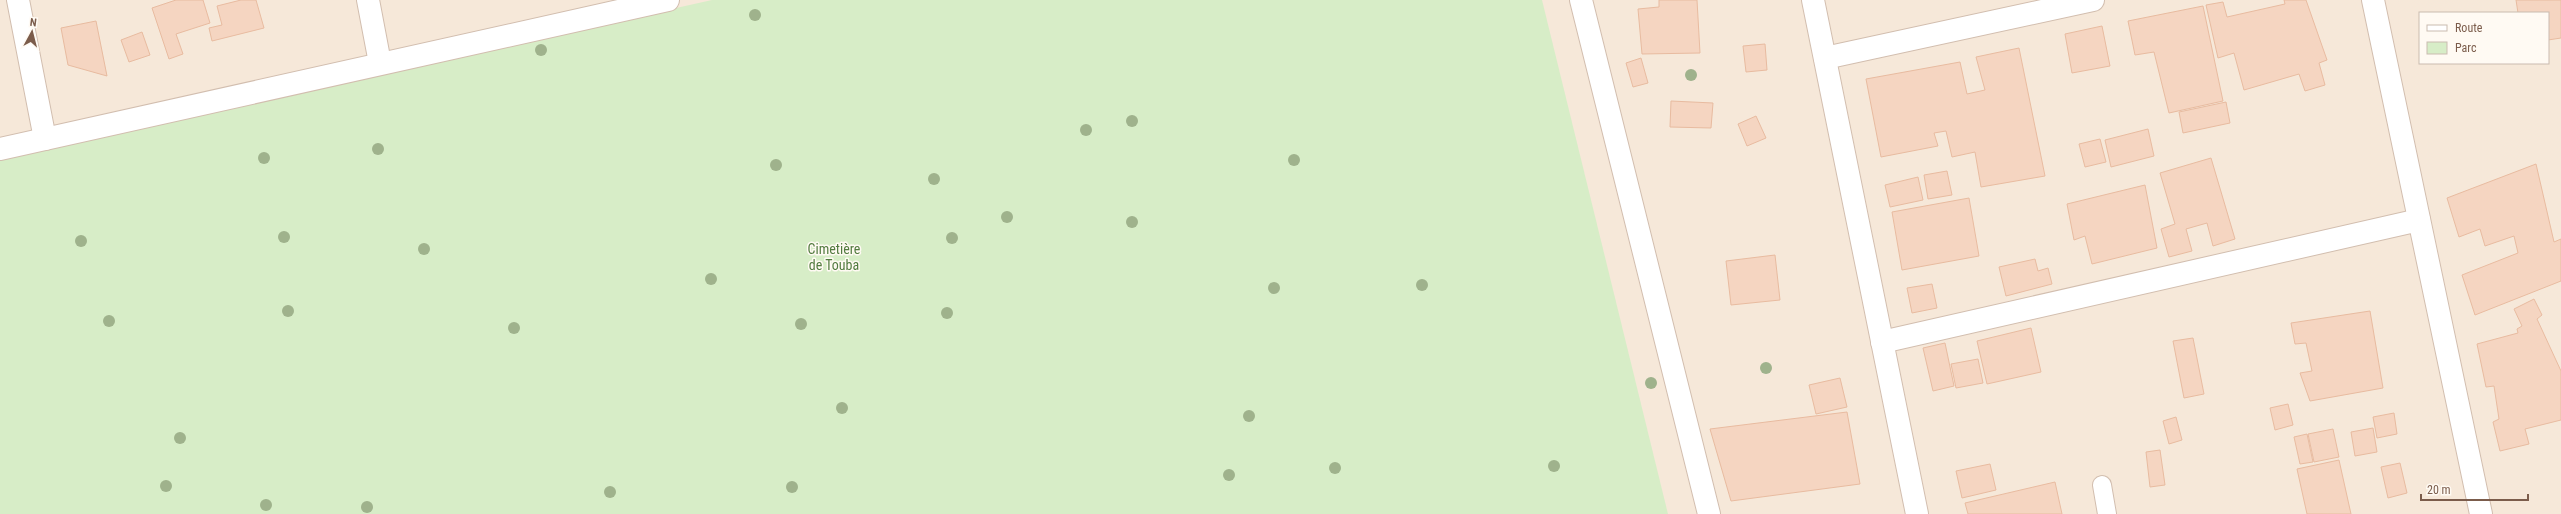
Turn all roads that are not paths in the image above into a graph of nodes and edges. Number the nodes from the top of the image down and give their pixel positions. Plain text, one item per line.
1 (18, 0) edge
2 (368, 0) edge
3 (668, 0) edge
4 (1581, 0) edge
5 (1813, 0) edge
6 (2092, 0) edge
7 (2373, 0) edge
8 (1825, 58) junction
9 (380, 63) junction
10 (45, 139) junction
11 (0, 149) edge
12 (2419, 220) junction
13 (1882, 342) junction
14 (2102, 485) dead end
15 (1709, 514) edge
16 (1917, 514) edge
17 (2107, 514) edge
18 (2481, 514) edge

1 - 10 street
2 - 9 street
3 - 9 street
4 - 15 street
5 - 8 street
6 - 8 street
7 - 12 street
8 - 13 street
9 - 10 street
10 - 11 street
12 - 13 street
12 - 18 street
13 - 16 street
14 - 17 lane

